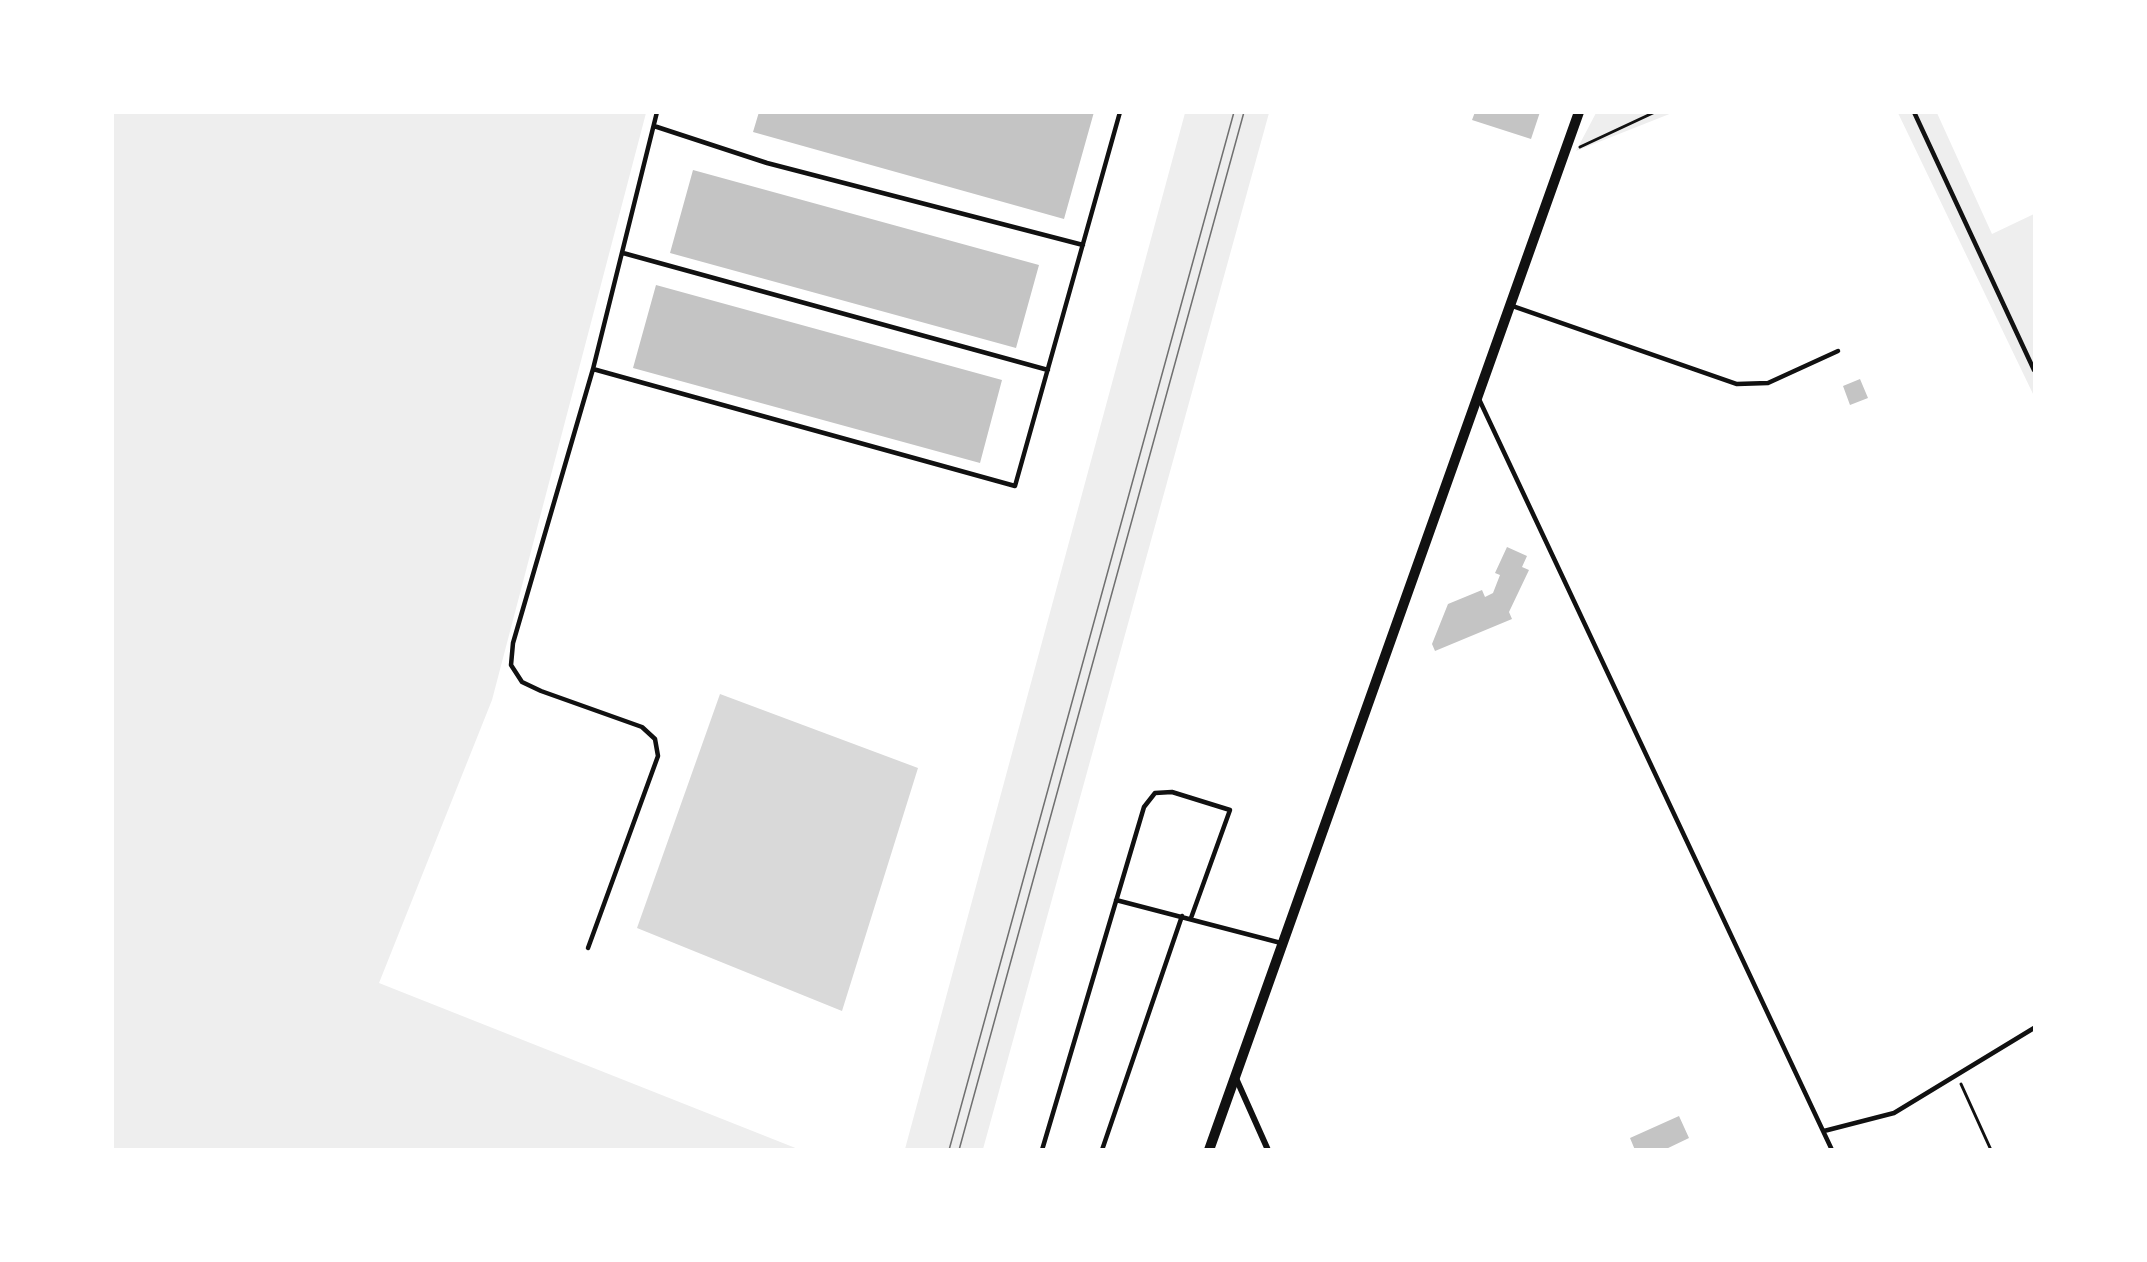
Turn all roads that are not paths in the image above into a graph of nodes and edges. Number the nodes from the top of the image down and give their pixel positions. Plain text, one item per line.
1 (657, 112) edge
2 (1120, 112) edge
3 (1579, 112) edge
4 (1914, 112) edge
5 (654, 126) junction
6 (1083, 245) junction
7 (623, 253) junction
8 (1510, 305) junction
9 (1838, 351) dead end
10 (593, 369) junction
11 (1048, 370) junction
12 (2034, 370) edge
13 (1478, 397) junction
14 (1116, 900) junction
15 (1182, 916) junction
16 (1191, 918) junction
17 (1281, 943) junction
18 (588, 948) dead end
19 (2034, 1028) edge
20 (1235, 1075) junction
21 (1824, 1131) junction
22 (1042, 1149) edge
23 (1102, 1149) edge
24 (1209, 1149) edge
25 (1268, 1149) edge
26 (1832, 1149) edge

1 - 5 lane
2 - 6 lane
3 - 8 street
4 - 12 lane
5 - 6 lane
5 - 7 lane
6 - 11 lane
7 - 10 lane
7 - 11 lane
8 - 9 lane
8 - 13 street
10 - 11 lane
10 - 18 lane
13 - 17 street
13 - 21 lane
14 - 15 lane
14 - 16 lane
14 - 22 lane
15 - 16 lane
15 - 23 lane
16 - 17 lane
17 - 20 street
19 - 21 lane
20 - 24 street
20 - 25 street
21 - 26 lane

